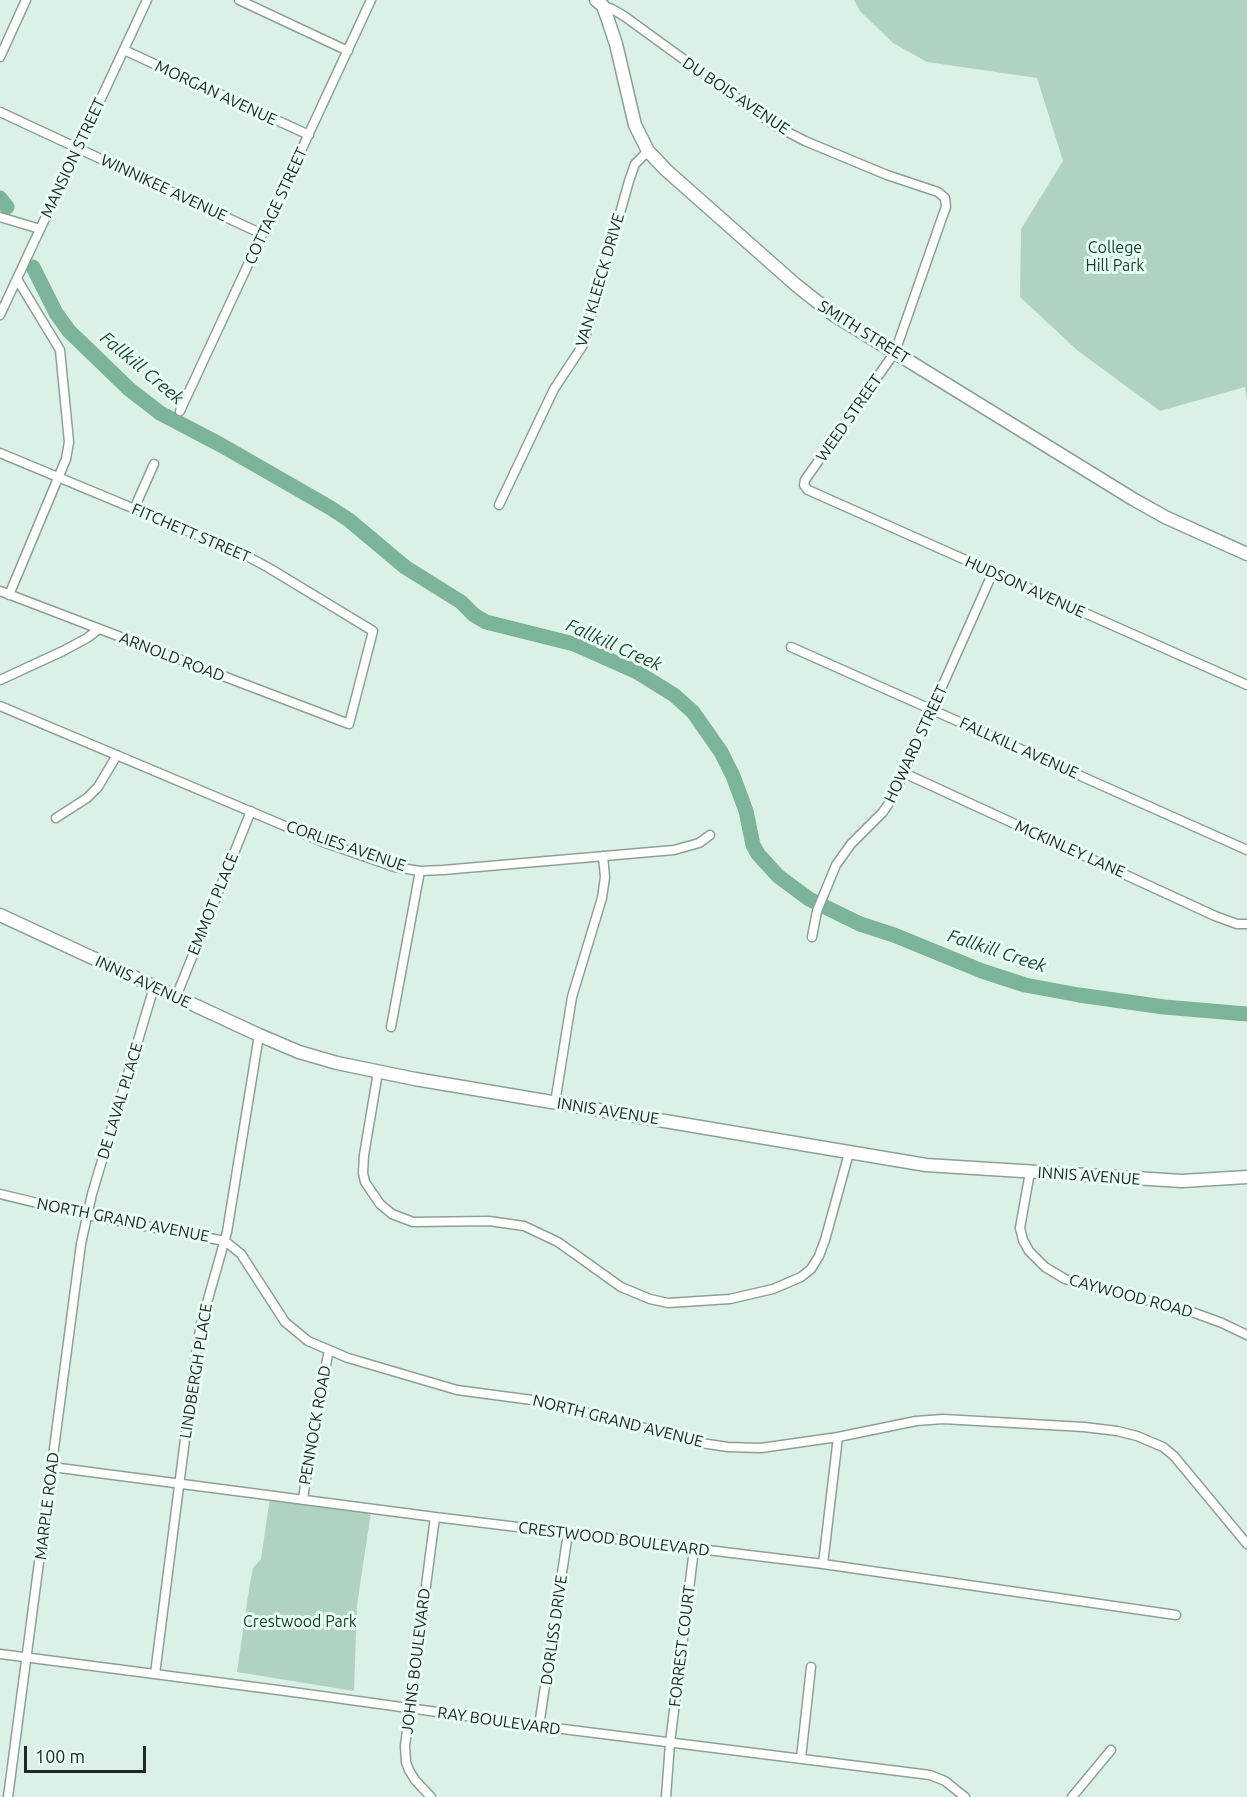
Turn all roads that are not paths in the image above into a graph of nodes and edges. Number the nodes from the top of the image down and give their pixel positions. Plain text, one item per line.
1 (26, 0) edge
2 (147, 0) edge
3 (238, 0) edge
4 (371, 0) edge
5 (253, 3) edge
6 (599, 3) edge
7 (123, 50) junction
8 (348, 51) junction
9 (0, 57) edge
10 (0, 112) edge
11 (309, 135) junction
12 (77, 147) junction
13 (648, 151) junction
14 (945, 198) joint
15 (0, 217) edge
16 (40, 229) junction
17 (262, 234) junction
18 (17, 279) junction
19 (0, 315) edge
20 (895, 352) junction
21 (180, 411) dead end
22 (0, 453) edge
23 (154, 464) dead end
24 (58, 477) junction
25 (804, 485) joint
26 (499, 505) dead end
27 (134, 509) junction
28 (1247, 554) edge
29 (993, 572) junction
30 (0, 591) edge
31 (9, 595) junction
32 (99, 629) junction
33 (791, 647) dead end
34 (0, 680) edge
35 (1247, 685) edge
36 (0, 706) edge
37 (933, 711) junction
38 (349, 724) joint
39 (117, 755) junction
40 (904, 773) junction
41 (250, 811) junction
42 (56, 818) dead end
43 (710, 835) dead end
44 (1247, 850) edge
45 (603, 856) junction
46 (420, 871) junction
47 (0, 915) edge
48 (1247, 924) edge
49 (812, 937) dead end
50 (154, 987) junction
51 (176, 997) junction
52 (391, 1027) dead end
53 (259, 1035) junction
54 (378, 1072) junction
55 (555, 1102) junction
56 (849, 1153) junction
57 (1030, 1172) junction
58 (1247, 1177) edge
59 (0, 1194) edge
60 (87, 1215) junction
61 (225, 1240) junction
62 (1247, 1335) edge
63 (328, 1350) junction
64 (838, 1437) junction
65 (52, 1467) junction
66 (179, 1484) junction
67 (303, 1500) junction
68 (435, 1517) junction
69 (568, 1533) junction
70 (1247, 1545) edge
71 (694, 1549) junction
72 (823, 1564) junction
73 (1176, 1615) dead end
74 (0, 1654) edge
75 (27, 1656) junction
76 (811, 1667) dead end
77 (155, 1674) junction
78 (410, 1708) junction
79 (539, 1726) junction
80 (670, 1743) junction
81 (1111, 1750) dead end
82 (801, 1758) junction
83 (8, 1797) edge
84 (431, 1797) edge
85 (666, 1797) edge
86 (965, 1797) edge
87 (1072, 1797) edge

1 - 9 street
2 - 7 street, MANSION STREET
3 - 5 street
4 - 8 street, COTTAGE STREET
5 - 8 street
6 - 13 main road, SMITH STREET
6 - 14 street, DU BOIS AVENUE
7 - 11 street, MORGAN AVENUE
7 - 12 street, MANSION STREET
8 - 11 street, COTTAGE STREET
10 - 12 street, WINNIKEE AVENUE
11 - 17 street, COTTAGE STREET
12 - 16 street, MANSION STREET
12 - 17 street, WINNIKEE AVENUE
13 - 20 main road, SMITH STREET
13 - 26 street, VAN KLEECK DRIVE
14 - 20 street, WEED STREET
15 - 16 street
16 - 18 street, MANSION STREET
17 - 21 street, COTTAGE STREET
18 - 19 street, MANSION STREET
18 - 24 street
20 - 25 street, WEED STREET
20 - 28 main road, SMITH STREET
22 - 24 street, FITCHETT STREET
23 - 27 street
24 - 27 street, FITCHETT STREET
24 - 31 street
25 - 29 street, HUDSON AVENUE
27 - 38 street, FITCHETT STREET
29 - 35 street, HUDSON AVENUE
29 - 37 street, HOWARD STREET
30 - 31 street
31 - 32 street
32 - 34 street, ARNOLD ROAD
32 - 38 street, ARNOLD ROAD
33 - 37 street, FALLKILL AVENUE
36 - 39 street, CORLIES AVENUE
37 - 40 street, HOWARD STREET
37 - 44 street, FALLKILL AVENUE
39 - 41 street, CORLIES AVENUE
39 - 42 street
40 - 48 street, MCKINLEY LANE
40 - 49 street, HOWARD STREET
41 - 46 street, CORLIES AVENUE
41 - 51 street, EMMOT PLACE
43 - 45 street, CORLIES AVENUE
45 - 46 street, CORLIES AVENUE
45 - 55 street
46 - 52 street
47 - 50 main road, INNIS AVENUE
50 - 51 main road, INNIS AVENUE
50 - 60 street, DE LAVAL PLACE
51 - 53 main road, INNIS AVENUE
53 - 54 main road, INNIS AVENUE
53 - 61 street, LINDBERGH PLACE
54 - 55 main road, INNIS AVENUE
54 - 56 street
55 - 56 main road, INNIS AVENUE
56 - 57 main road, INNIS AVENUE
57 - 58 main road, INNIS AVENUE
57 - 62 street, CAYWOOD ROAD
59 - 60 street, NORTH GRAND AVENUE
60 - 61 street, NORTH GRAND AVENUE
60 - 65 street, MARPLE ROAD
61 - 63 street, NORTH GRAND AVENUE
61 - 66 street, LINDBERGH PLACE
63 - 64 street, NORTH GRAND AVENUE
63 - 67 street, PENNOCK ROAD
64 - 70 street, NORTH GRAND AVENUE
64 - 72 street
65 - 66 street, CRESTWOOD BOULEVARD
65 - 75 street, MARPLE ROAD
66 - 67 street, CRESTWOOD BOULEVARD
66 - 77 street, LINDBERGH PLACE
67 - 68 street, CRESTWOOD BOULEVARD
68 - 69 street, CRESTWOOD BOULEVARD
68 - 78 street, JOHNS BOULEVARD
69 - 71 street, CRESTWOOD BOULEVARD
69 - 79 street, DORLISS DRIVE
71 - 72 street, CRESTWOOD BOULEVARD
71 - 80 street, FORREST COURT
72 - 73 street, CRESTWOOD BOULEVARD
74 - 75 street, RAY BOULEVARD
75 - 77 street, RAY BOULEVARD
75 - 83 street, MARPLE ROAD
76 - 82 street
77 - 78 street, RAY BOULEVARD
78 - 79 street, RAY BOULEVARD
78 - 84 street, JOHNS BOULEVARD
79 - 80 street, RAY BOULEVARD
80 - 82 street, RAY BOULEVARD
80 - 85 street
81 - 87 street
82 - 86 street, RAY BOULEVARD

